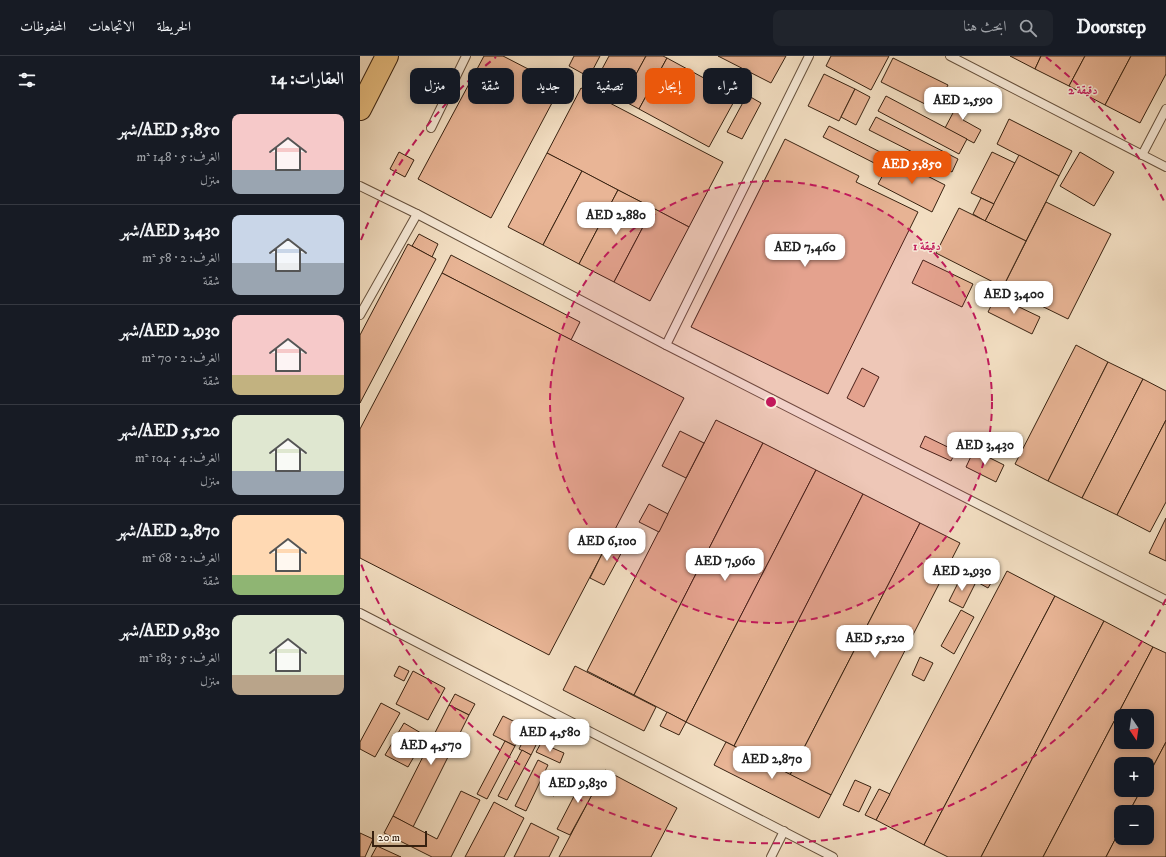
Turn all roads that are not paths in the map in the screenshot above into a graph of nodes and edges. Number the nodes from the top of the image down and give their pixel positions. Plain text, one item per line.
1 (387, 56) edge
2 (466, 56) edge
3 (809, 56) edge
4 (950, 56) edge
5 (360, 109) edge
6 (1166, 109) edge
7 (431, 128) dead end
8 (1142, 155) junction
9 (1166, 167) edge
10 (360, 186) edge
11 (417, 214) junction
12 (360, 315) edge
13 (666, 345) junction
14 (1166, 600) edge
15 (360, 613) edge
16 (784, 832) junction
17 (771, 857) edge
18 (833, 857) edge

1 - 5 main road
2 - 7 lane
3 - 13 lane
4 - 8 lane
6 - 8 lane
8 - 9 lane
10 - 11 lane
11 - 12 lane
11 - 13 lane
13 - 14 lane
15 - 16 lane
16 - 17 lane
16 - 18 lane

